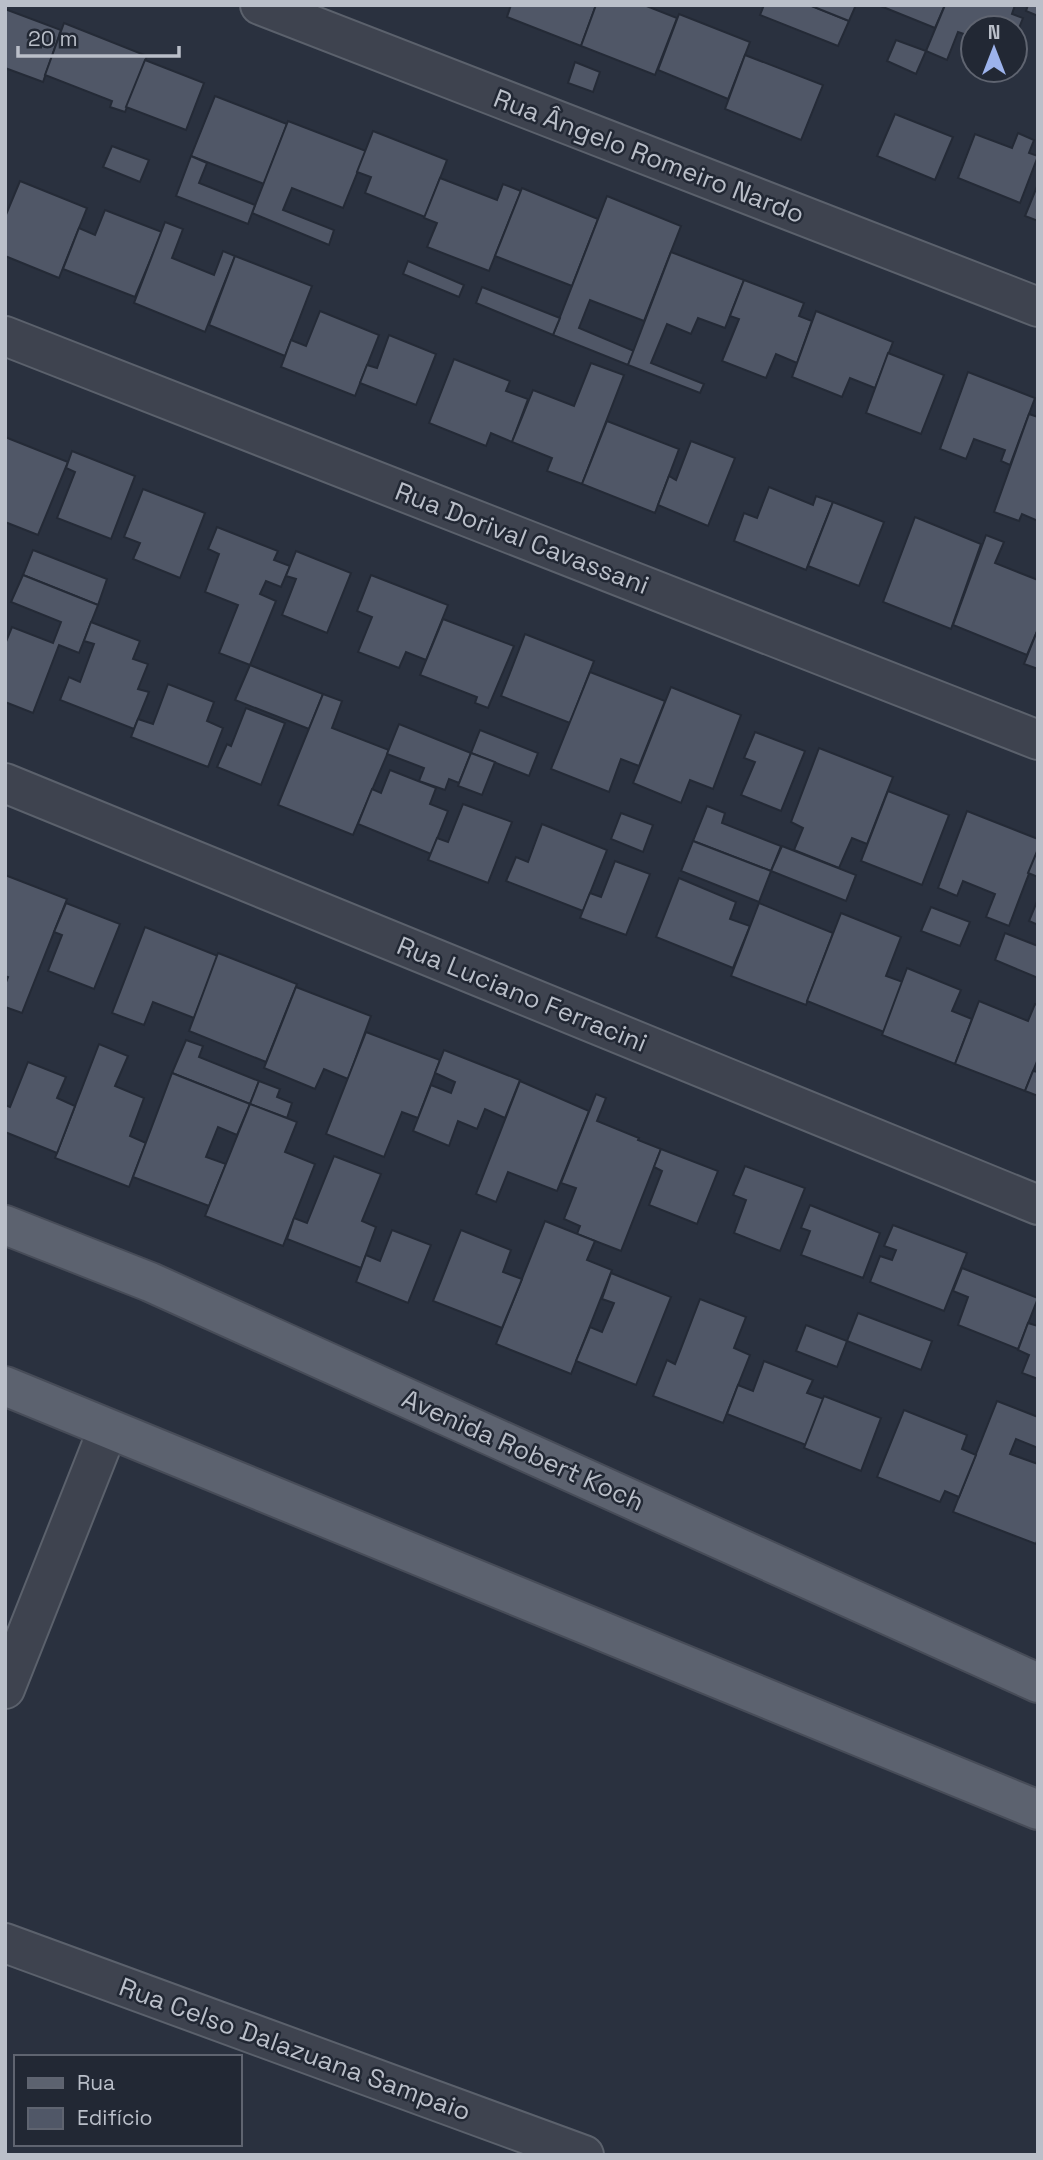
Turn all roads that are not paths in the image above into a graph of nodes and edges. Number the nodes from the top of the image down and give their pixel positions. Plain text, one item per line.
1 (260, 5) edge
2 (1038, 307) edge
3 (5, 336) edge
4 (1038, 740) edge
5 (5, 783) edge
6 (1038, 1205) edge
7 (5, 1225) edge
8 (5, 1387) edge
9 (108, 1429) junction
10 (1038, 1683) edge
11 (5, 1689) edge
12 (1038, 1810) edge
13 (5, 1943) edge
14 (584, 2155) edge

1 - 2 street, Rua Ângelo Romeiro Nardo
3 - 4 street, Rua Dorival Cavassani
5 - 6 street, Rua Luciano Ferracini
7 - 10 main road, Avenida Robert Koch
8 - 9 main road
9 - 11 street
9 - 12 main road
13 - 14 street, Rua Celso Dalazuana Sampaio

